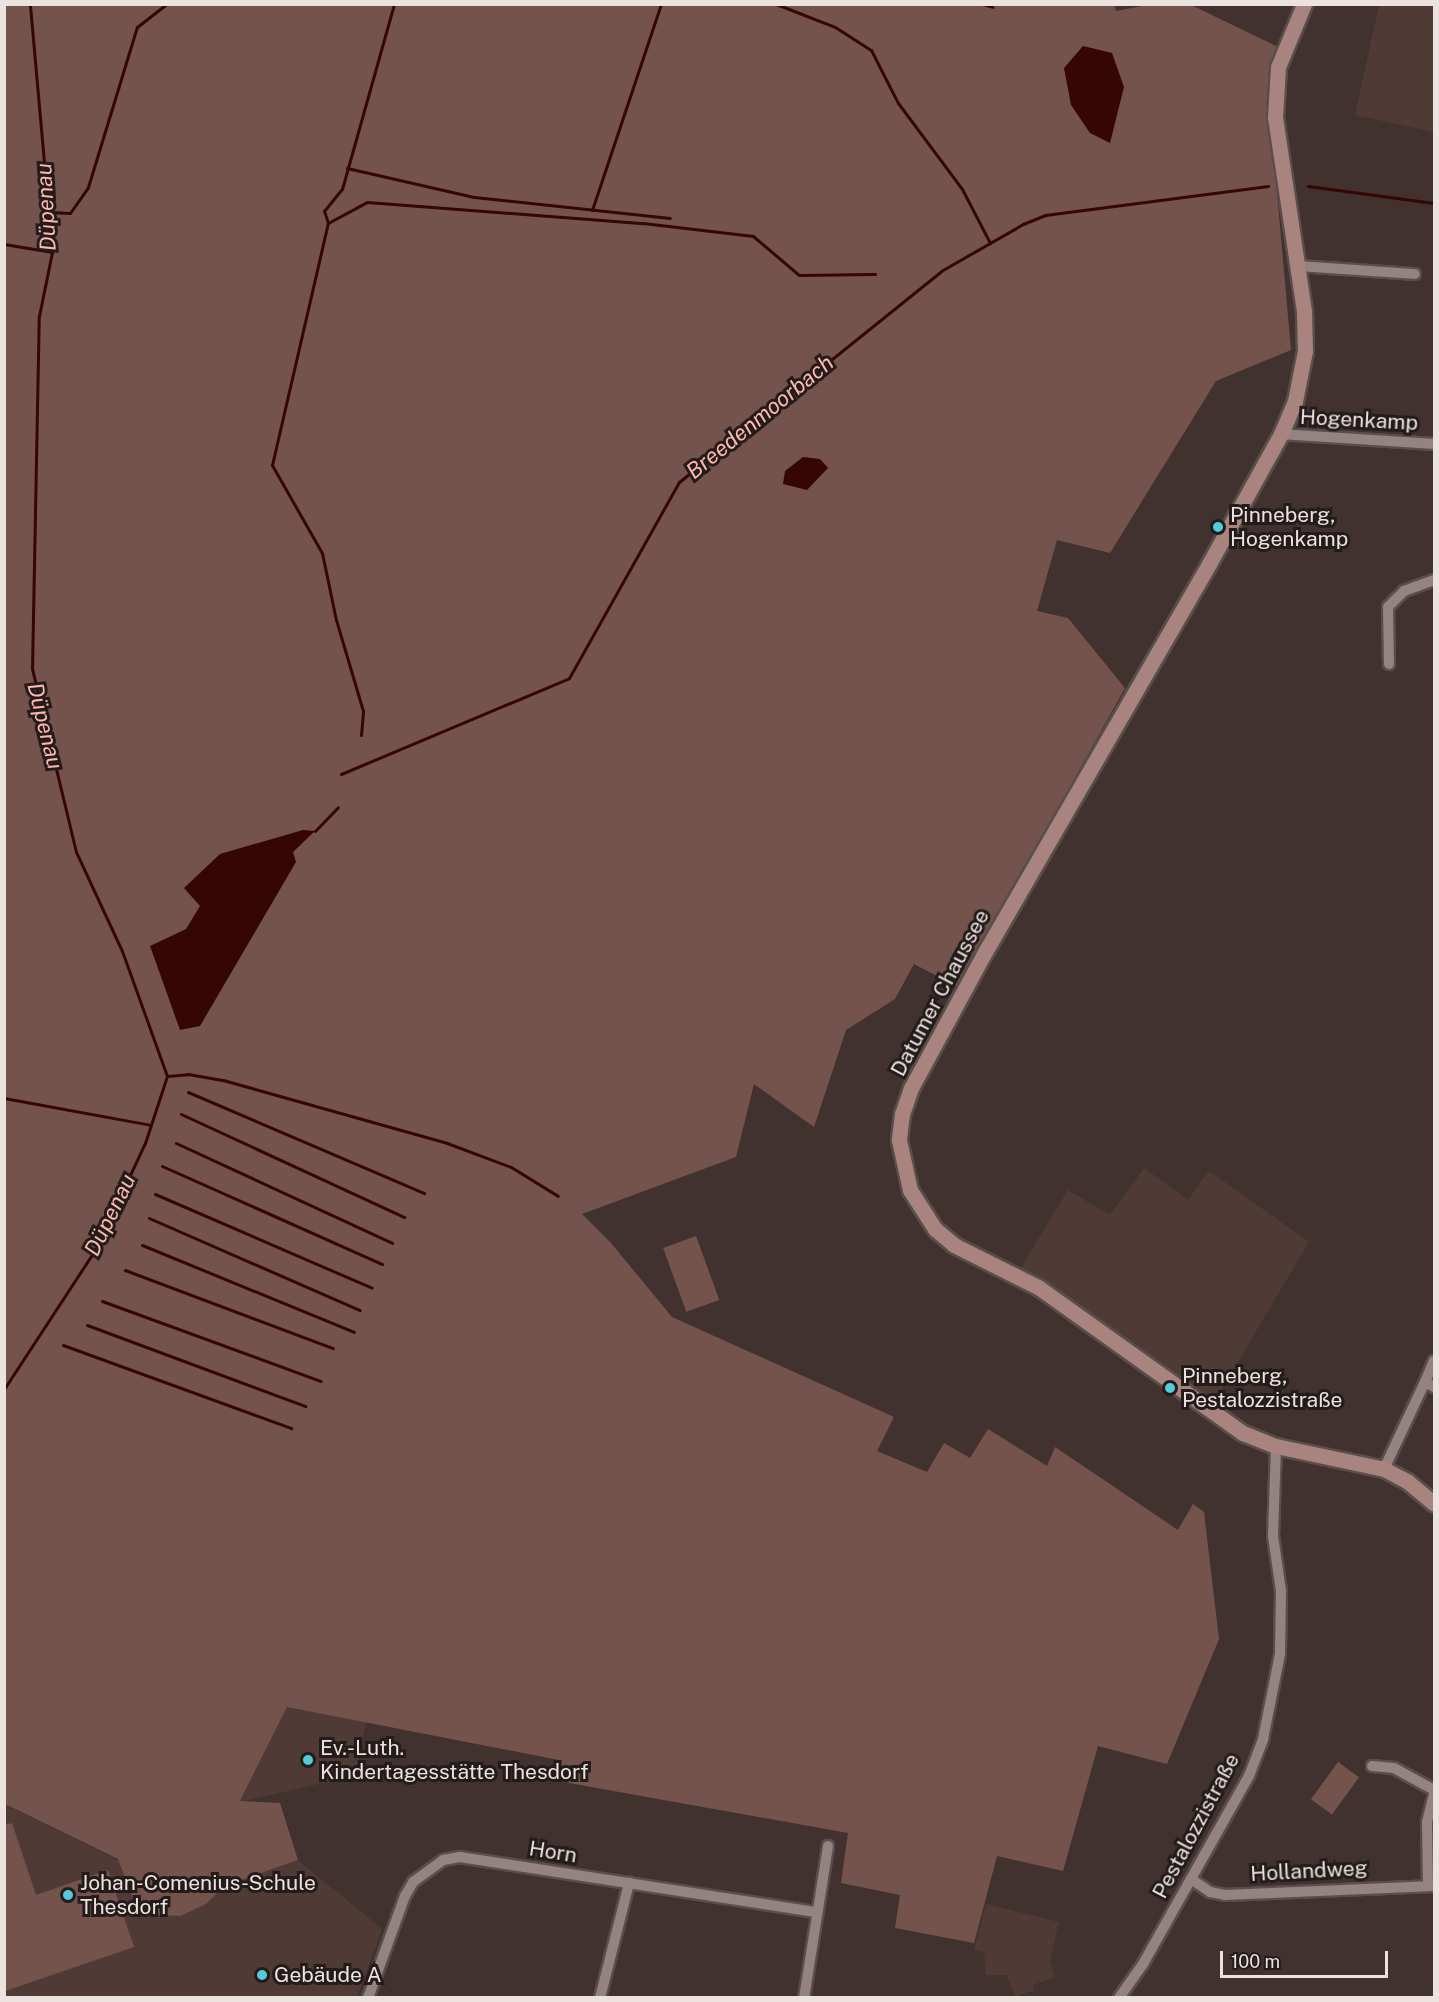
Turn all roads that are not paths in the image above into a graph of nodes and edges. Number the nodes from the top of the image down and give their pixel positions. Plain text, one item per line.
1 (1304, 4) edge
2 (1299, 266) junction
3 (1416, 274) dead end
4 (1281, 434) junction
5 (1434, 444) edge
6 (1434, 580) edge
7 (1389, 664) dead end
8 (1434, 1360) edge
9 (1430, 1384) edge
10 (1276, 1446) junction
11 (1384, 1469) junction
12 (1434, 1504) edge
13 (1372, 1766) dead end
14 (1434, 1792) edge
15 (828, 1846) dead end
16 (1191, 1879) junction
17 (629, 1883) junction
18 (1431, 1886) edge
19 (817, 1912) junction
20 (368, 1998) edge
21 (600, 1998) edge
22 (804, 1998) edge
23 (1119, 1998) edge

1 - 2 street, Datumer Chaussee
2 - 3 street
2 - 4 street, Datumer Chaussee
4 - 5 street, Hogenkamp
4 - 10 street, Datumer Chaussee
6 - 7 street
8 - 9 street
9 - 11 street
10 - 11 street, Datumer Chaussee
10 - 16 street, Pestalozzistraße
11 - 12 street, Datumer Chaussee
13 - 14 street
14 - 18 street
15 - 19 street
16 - 18 street, Hollandweg
16 - 23 street, Pestalozzistraße
17 - 19 street, Horn
17 - 20 street, Horn
17 - 21 street
19 - 22 street

